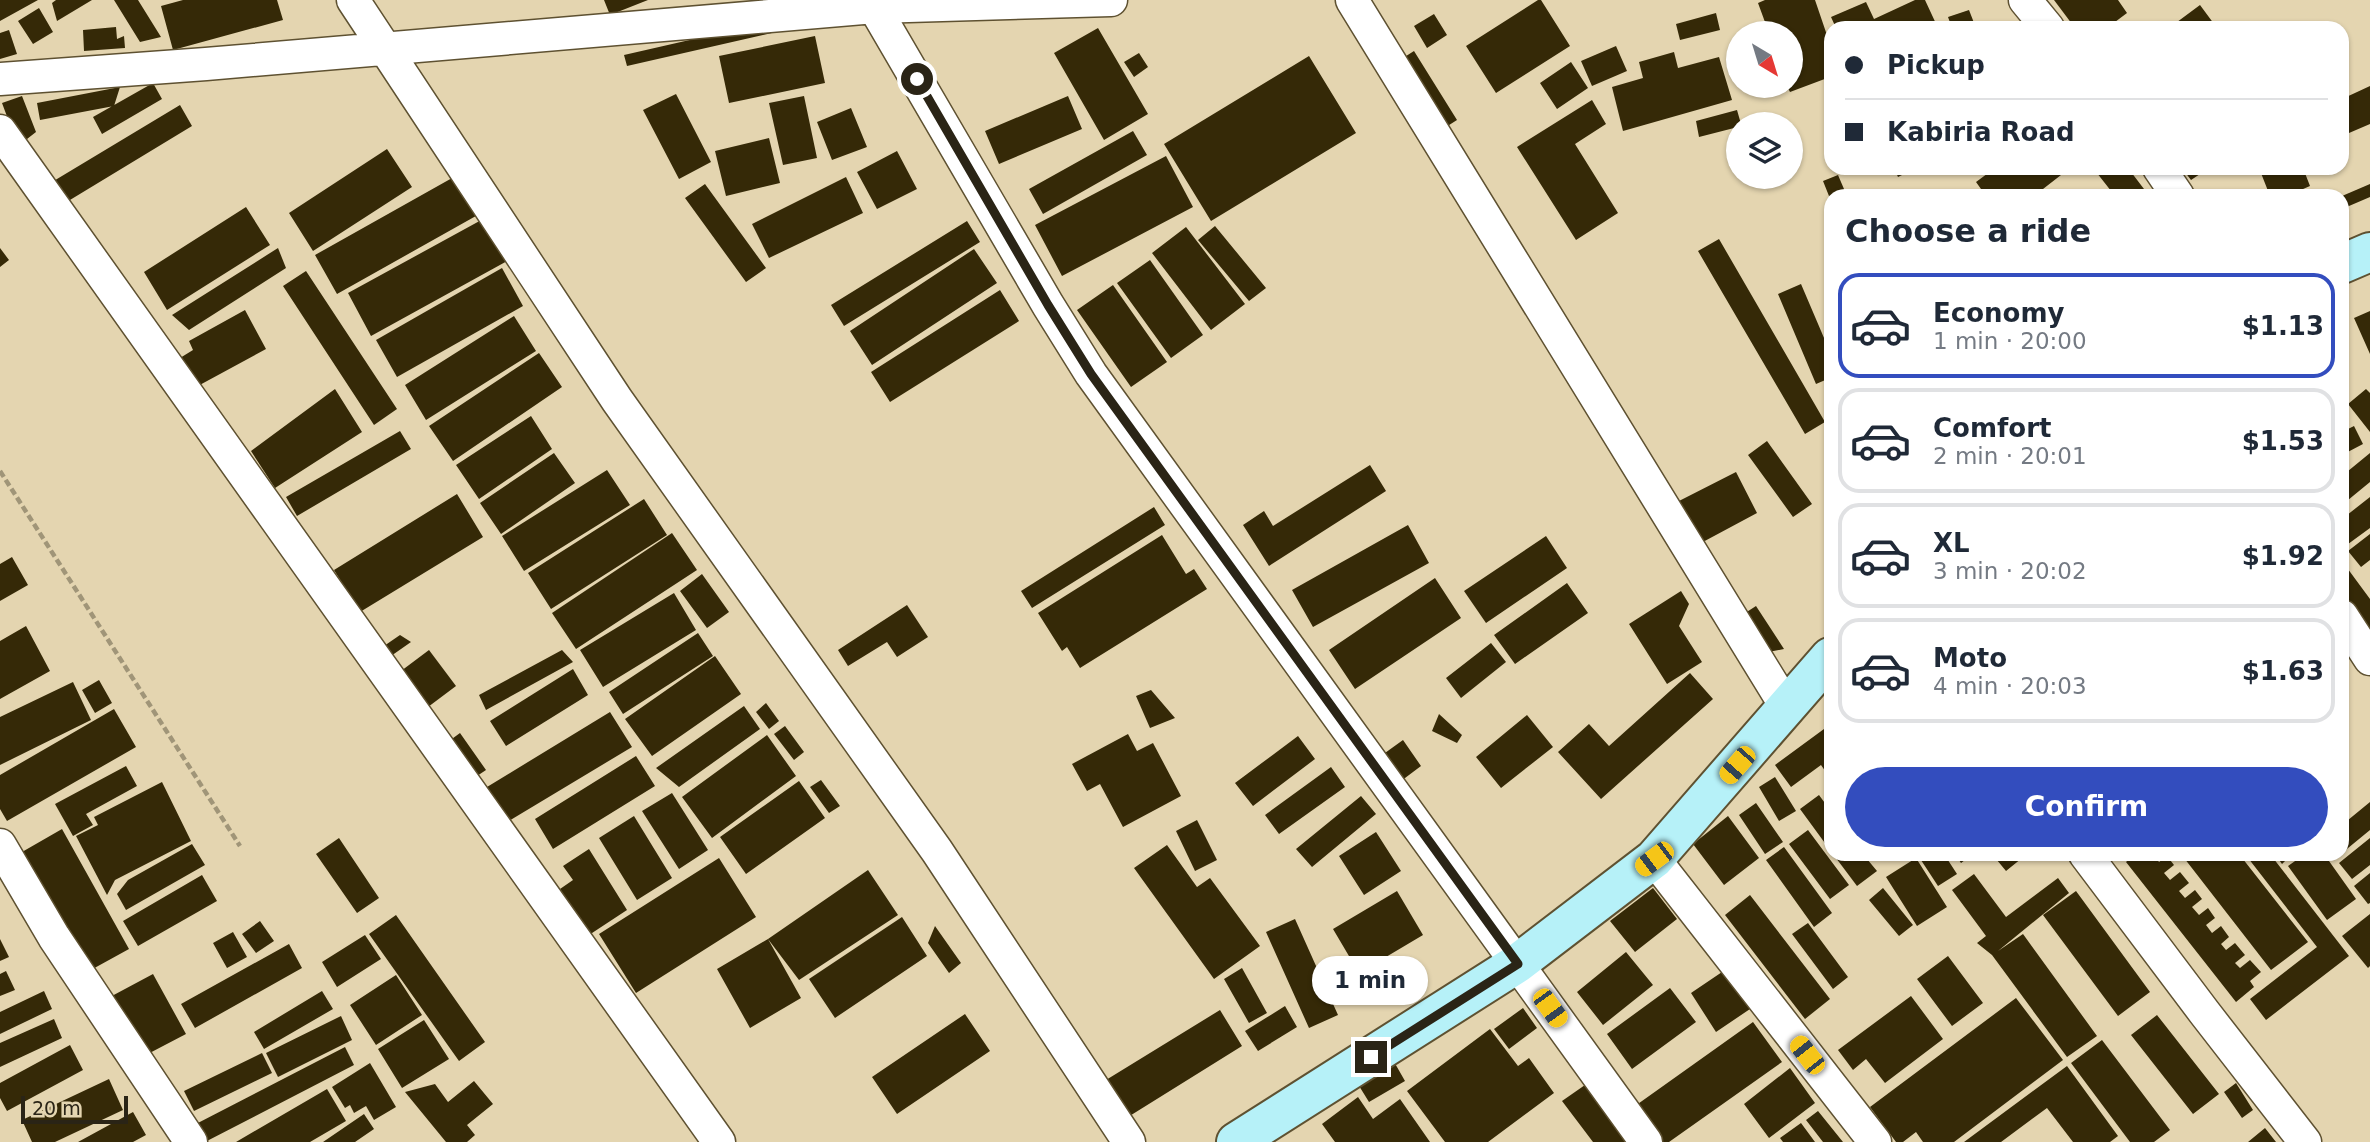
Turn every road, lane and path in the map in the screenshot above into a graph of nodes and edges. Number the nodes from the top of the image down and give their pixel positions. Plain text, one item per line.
1 (353, 0) edge
2 (1111, 0) edge
3 (1352, 0) edge
4 (2025, 0) edge
5 (872, 3) edge
6 (2042, 21) edge
7 (385, 48) junction
8 (0, 79) edge
9 (0, 131) edge
10 (2370, 252) edge
11 (2349, 261) edge
12 (0, 471) edge
13 (2349, 626) edge
14 (2370, 660) edge
15 (1824, 664) edge
16 (1787, 708) junction
17 (0, 845) edge
18 (240, 846) dead end
19 (1654, 859) junction
20 (2090, 861) edge
21 (1518, 964) junction
22 (1238, 1141) edge
23 (191, 1142) edge
24 (719, 1142) edge
25 (1129, 1142) edge
26 (1646, 1142) edge
27 (1875, 1142) edge
28 (2305, 1142) edge

1 - 7 street
2 - 5 street
3 - 16 street
4 - 6 street
5 - 7 street
5 - 21 street
7 - 8 street
7 - 25 street
9 - 24 street
10 - 11 main road
12 - 18 path
13 - 14 street
15 - 16 main road
16 - 19 main road
17 - 23 street
19 - 21 main road
19 - 27 street
20 - 28 street
21 - 22 main road
21 - 26 street

